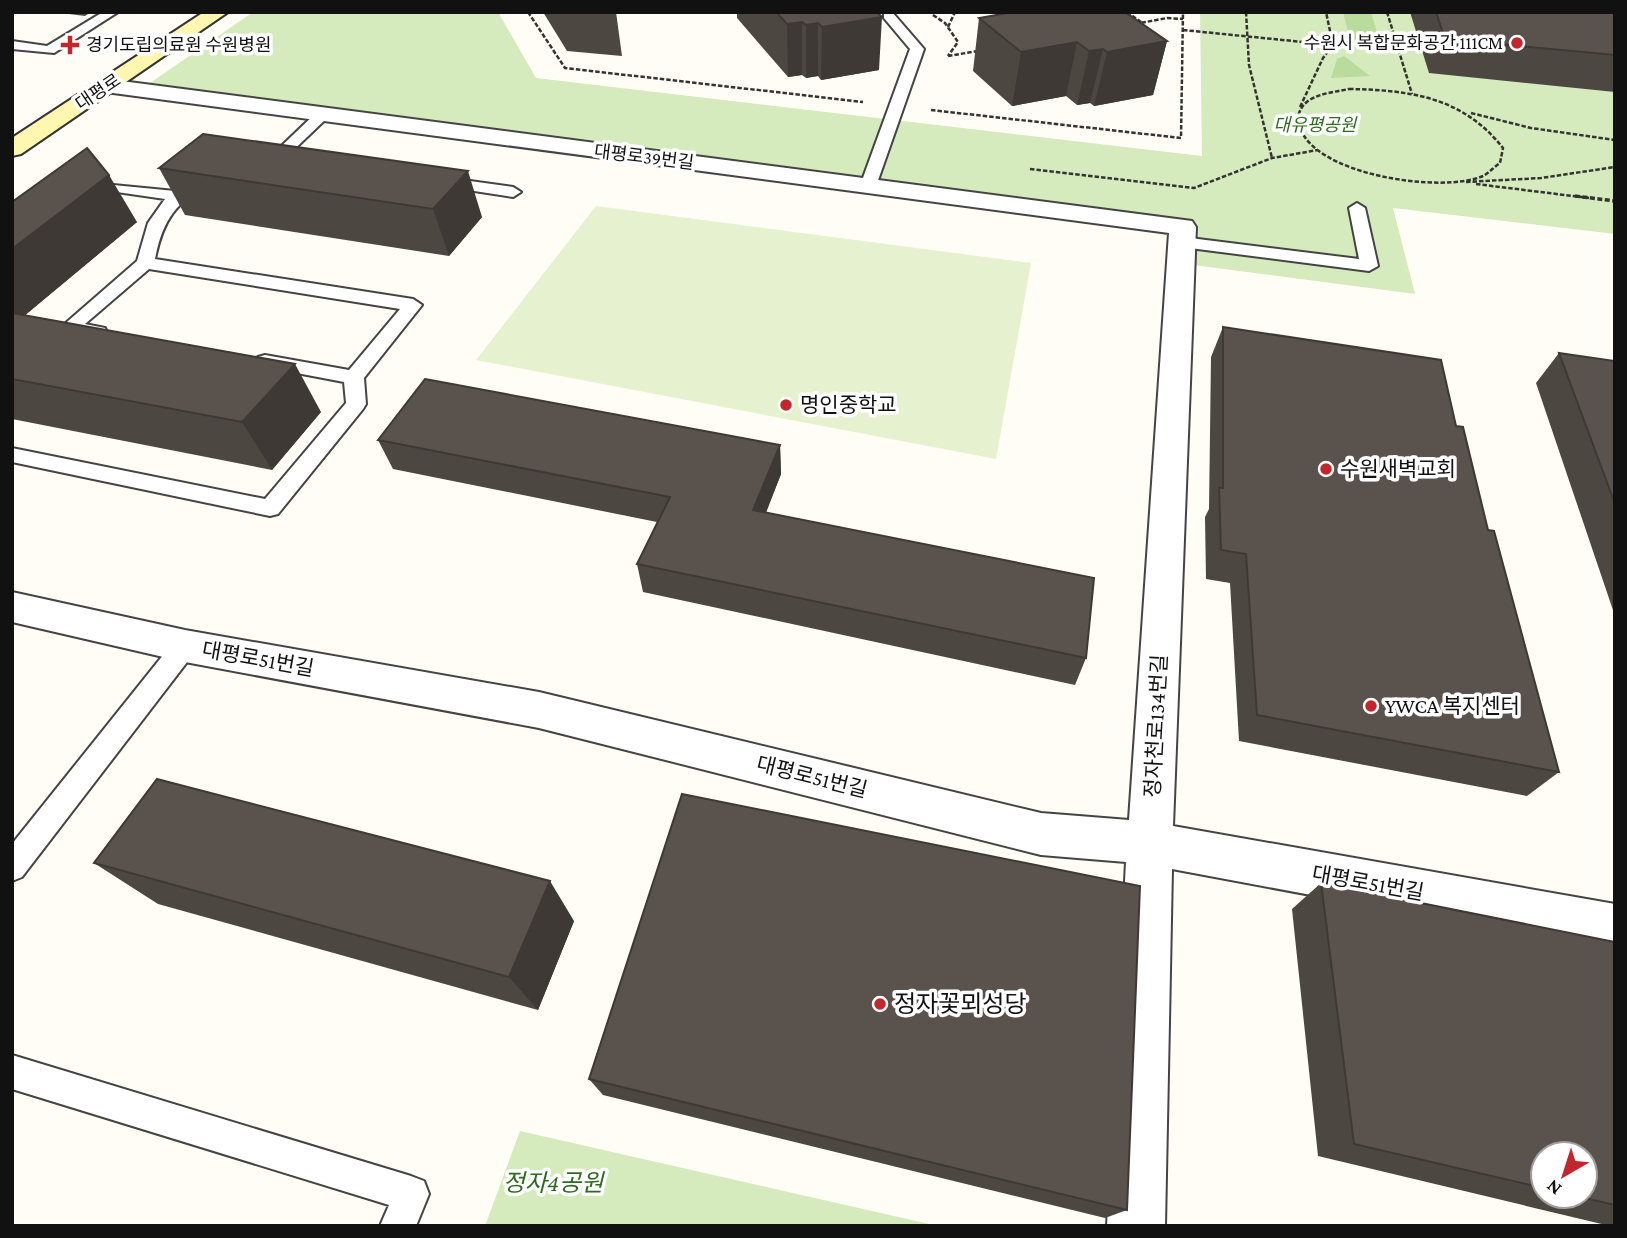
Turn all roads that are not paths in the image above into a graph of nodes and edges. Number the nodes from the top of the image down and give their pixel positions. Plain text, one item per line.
1 (112, 12) edge
2 (218, 12) edge
3 (888, 15) dead end
4 (12, 45) edge
5 (106, 86) junction
6 (323, 115) junction
7 (12, 149) edge
8 (303, 162) edge
9 (220, 170) edge
10 (421, 179) edge
11 (868, 186) junction
12 (109, 187) dead end
13 (513, 192) dead end
14 (175, 196) junction
15 (1357, 208) dead end
16 (1182, 234) junction
17 (145, 263) junction
18 (69, 328) junction
19 (110, 335) edge
20 (46, 336) edge
21 (245, 358) edge
22 (354, 377) junction
23 (12, 454) edge
24 (12, 607) edge
25 (185, 646) junction
26 (1150, 843) junction
27 (12, 867) edge
28 (1615, 928) edge
29 (12, 1072) edge
30 (398, 1226) edge
31 (1136, 1226) edge

1 - 4 lane
2 - 5 street, 대평로
3 - 11 lane
5 - 6 street, 대평로39번길
5 - 7 street, 대평로
6 - 8 lane
6 - 11 street, 대평로39번길
9 - 14 lane
10 - 13 lane
11 - 16 street, 대평로39번길
12 - 14 lane
14 - 17 lane
15 - 16 lane
16 - 26 street, 정자천로134번길
17 - 18 lane
17 - 22 lane
18 - 19 lane
18 - 20 lane
21 - 22 lane
22 - 23 lane
24 - 25 street, 대평로51번길
25 - 26 street, 대평로51번길
25 - 27 lane
26 - 28 street, 대평로51번길
26 - 31 street, 정자천로134번길
29 - 30 lane

